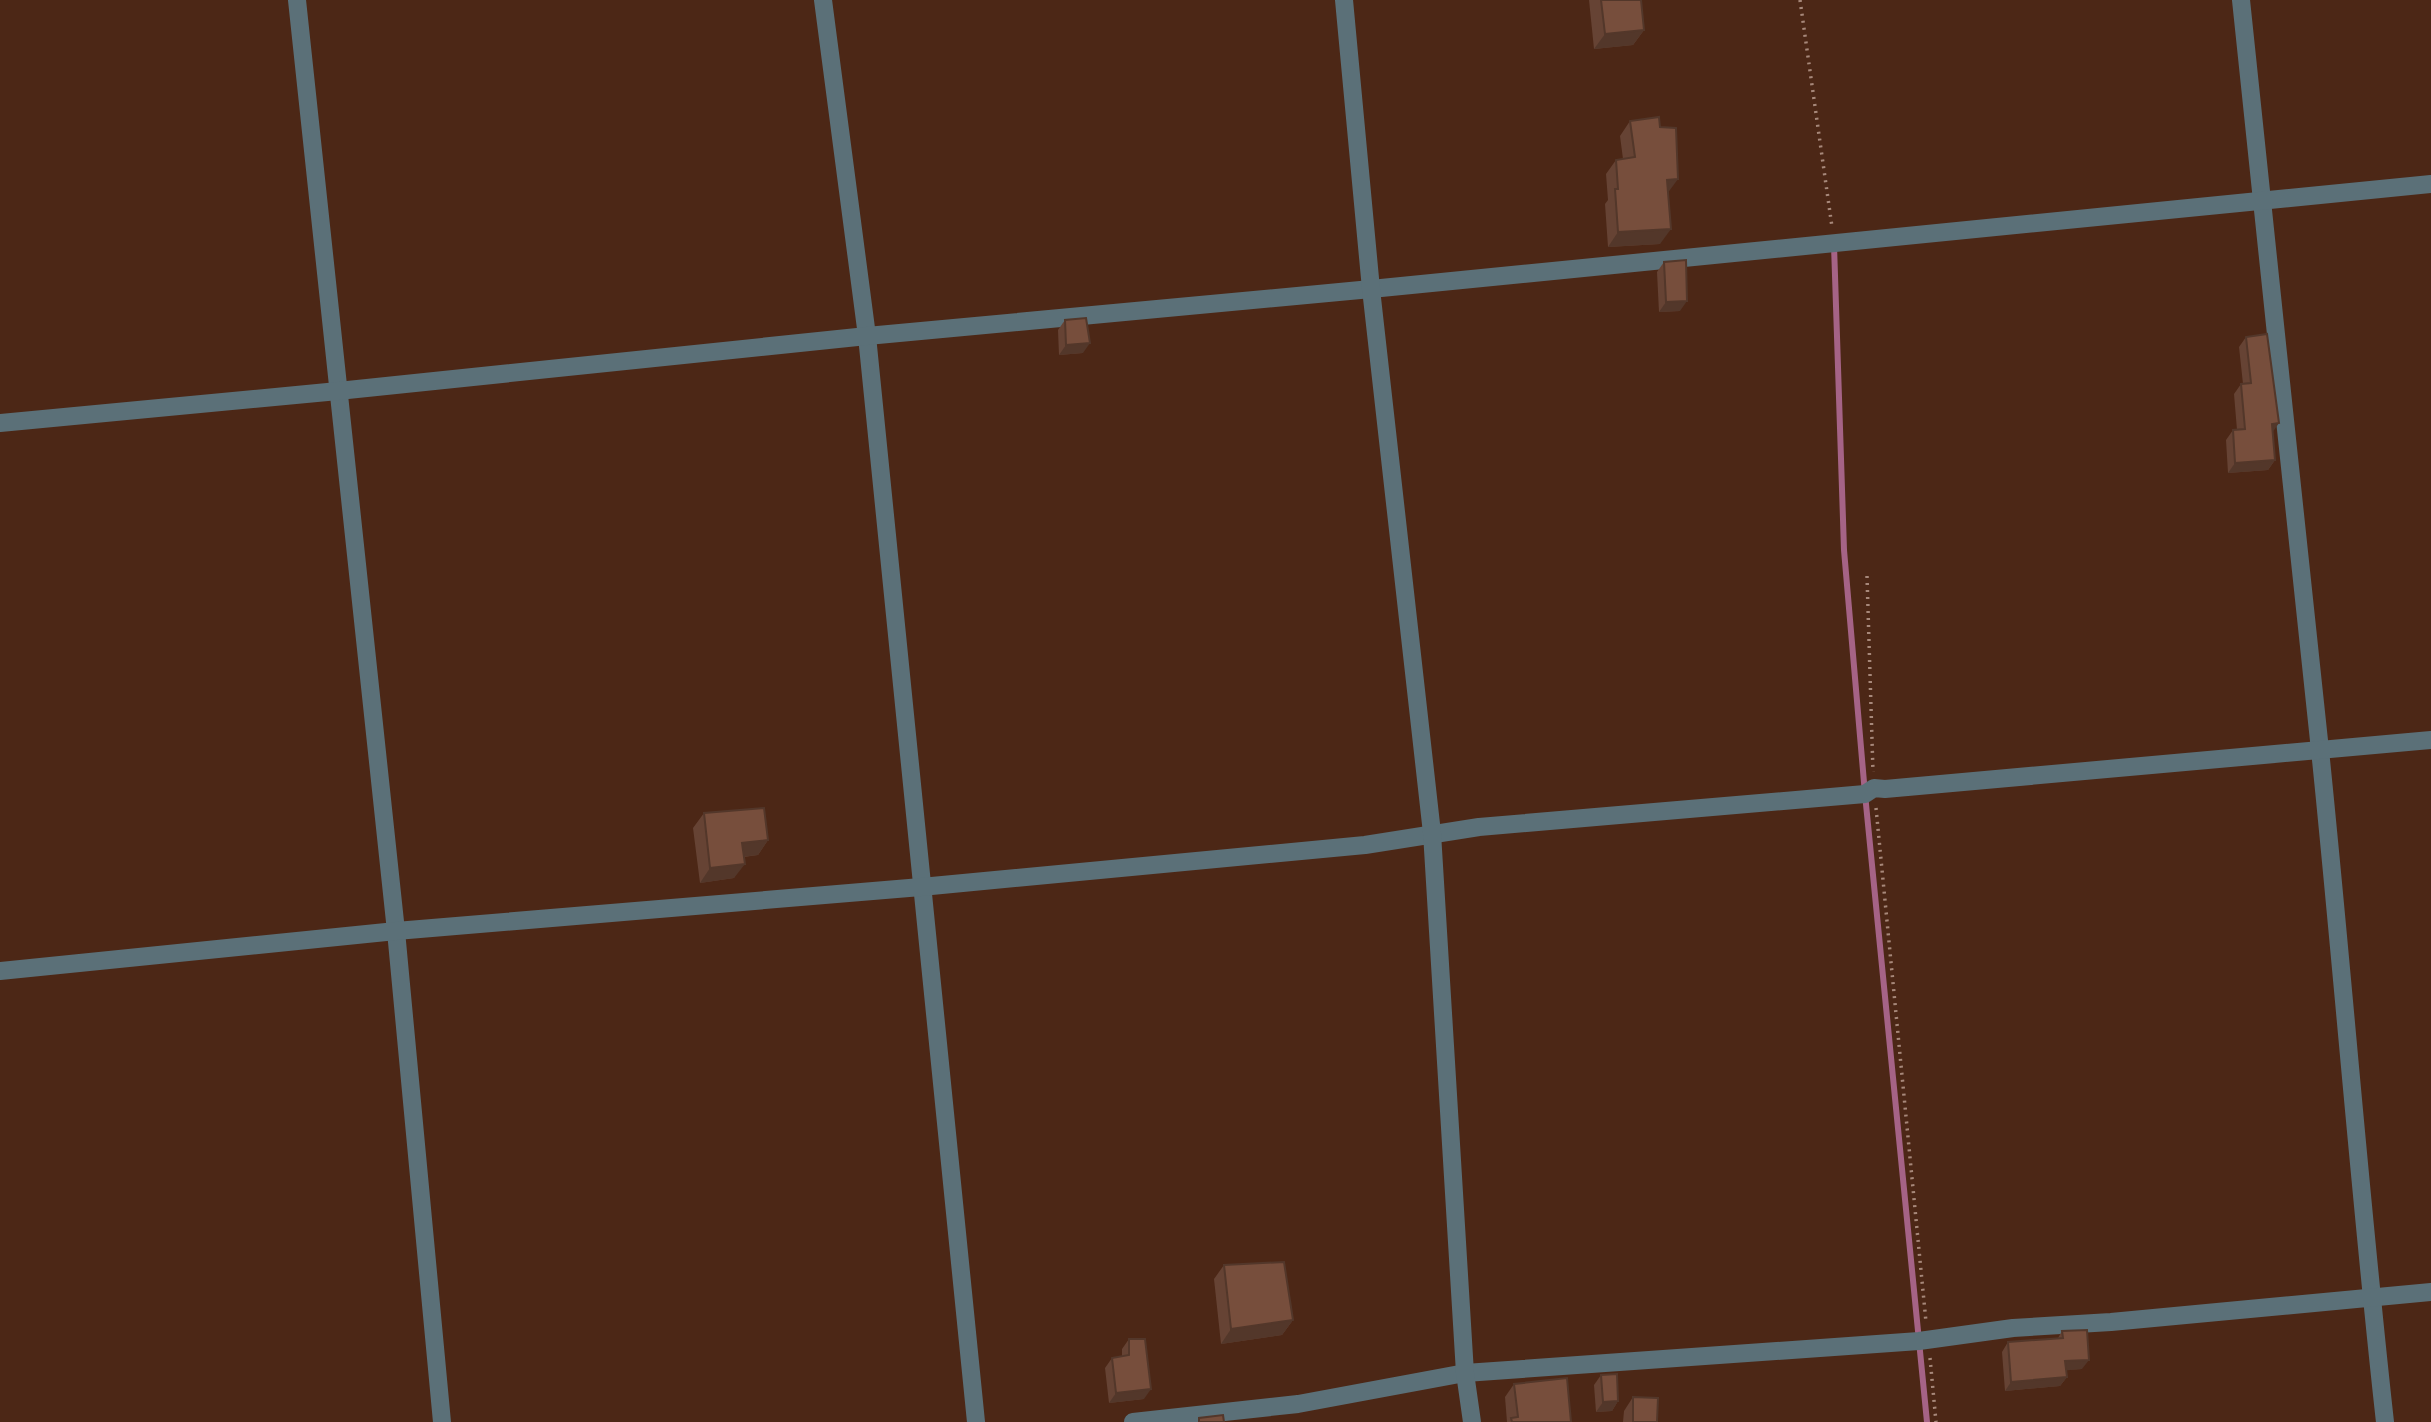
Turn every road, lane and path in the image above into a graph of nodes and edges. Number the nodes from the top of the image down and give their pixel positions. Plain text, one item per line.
1 (297, 0) edge
2 (822, 0) edge
3 (1344, 0) edge
4 (1800, 0) edge
5 (2241, 0) edge
6 (2431, 184) edge
7 (2261, 201) junction
8 (1834, 243) junction
9 (1371, 289) junction
10 (867, 336) junction
11 (338, 391) junction
12 (0, 424) edge
13 (1867, 576) dead end
14 (2431, 740) edge
15 (2321, 752) junction
16 (1874, 788) junction
17 (1432, 833) junction
18 (921, 887) junction
19 (396, 931) junction
20 (0, 971) edge
21 (2431, 1292) edge
22 (2371, 1298) junction
23 (1928, 1340) junction
24 (1465, 1373) junction
25 (442, 1422) edge
26 (976, 1422) edge
27 (1133, 1422) edge
28 (1472, 1422) edge
29 (1936, 1422) edge
30 (2385, 1422) edge

1 - 11 street
2 - 10 street
3 - 9 street
4 - 8 path
5 - 7 street
6 - 7 street
7 - 8 street
7 - 15 street
8 - 9 street
9 - 10 street
9 - 17 street
10 - 11 street
10 - 18 street
11 - 12 street
11 - 19 street
13 - 16 path
14 - 15 street
15 - 16 street
15 - 22 street
16 - 17 street
16 - 23 path
17 - 18 street
17 - 24 street
18 - 19 street
18 - 26 street
19 - 20 street
19 - 25 street
21 - 22 street
22 - 23 street
22 - 30 street
23 - 24 street
23 - 29 path
24 - 27 street
24 - 28 street

